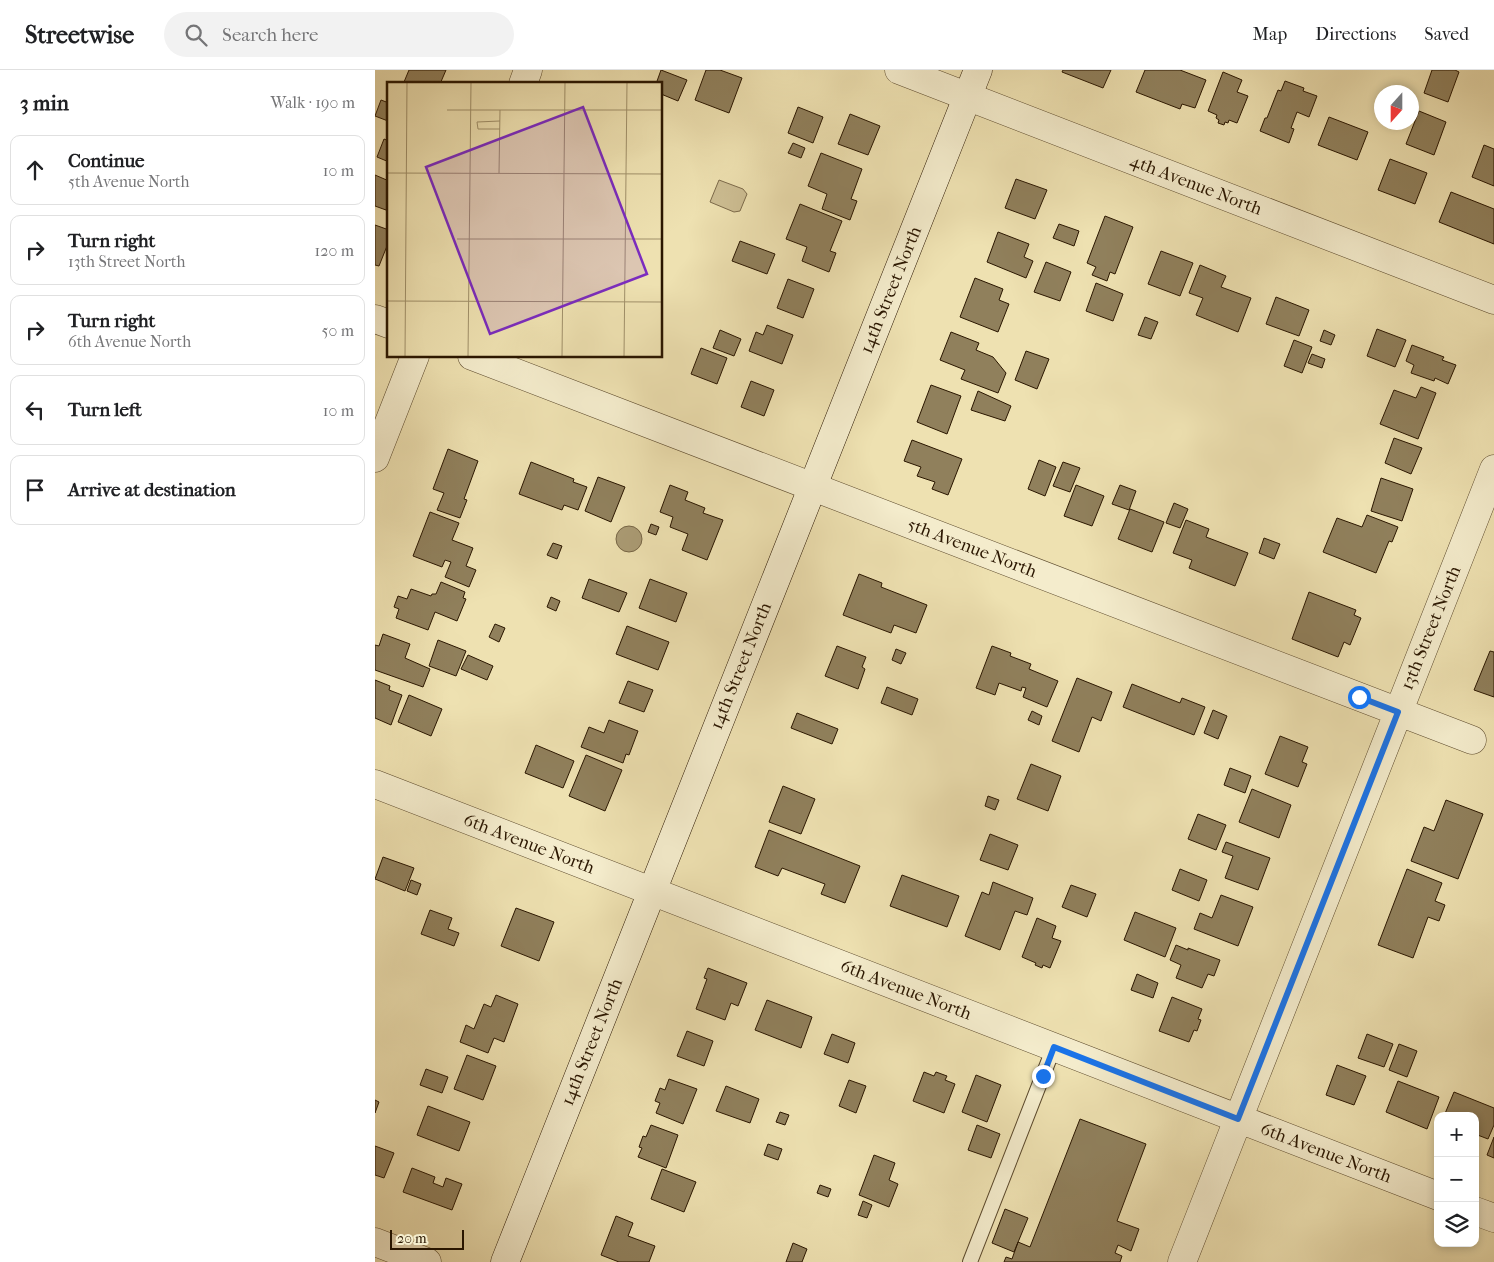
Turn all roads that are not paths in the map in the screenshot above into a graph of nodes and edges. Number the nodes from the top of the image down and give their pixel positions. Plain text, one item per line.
1 (528, 70) edge
2 (899, 70) edge
3 (978, 70) edge
4 (524, 82) edge
5 (968, 97) junction
6 (1494, 300) edge
7 (375, 319) edge
8 (387, 323) edge
9 (414, 358) edge
10 (478, 358) edge
11 (375, 458) edge
12 (1494, 469) edge
13 (813, 487) junction
14 (1398, 712) junction
15 (1472, 740) dead end
16 (375, 784) edge
17 (652, 891) junction
18 (1054, 1047) junction
19 (1238, 1119) junction
20 (1434, 1194) edge
21 (1479, 1212) edge
22 (1494, 1218) edge
23 (375, 1242) edge
24 (427, 1262) edge
25 (505, 1262) edge
26 (970, 1262) edge
27 (1181, 1262) edge

1 - 4 street
2 - 5 street, 4th Avenue North
3 - 5 street, 14th Street North
5 - 6 street, 4th Avenue North
5 - 13 street, 14th Street North
7 - 8 street
9 - 11 street
10 - 13 street, 5th Avenue North
12 - 14 street, 13th Street North
13 - 14 street, 5th Avenue North
13 - 17 street, 14th Street North
14 - 15 street, 5th Avenue North
14 - 19 street, 13th Street North
16 - 17 street, 6th Avenue North
17 - 18 street, 6th Avenue North
17 - 25 street, 14th Street North
18 - 19 street, 6th Avenue North
18 - 26 lane
19 - 20 street, 6th Avenue North
19 - 27 street, 13th Street North
21 - 22 street
23 - 24 street

